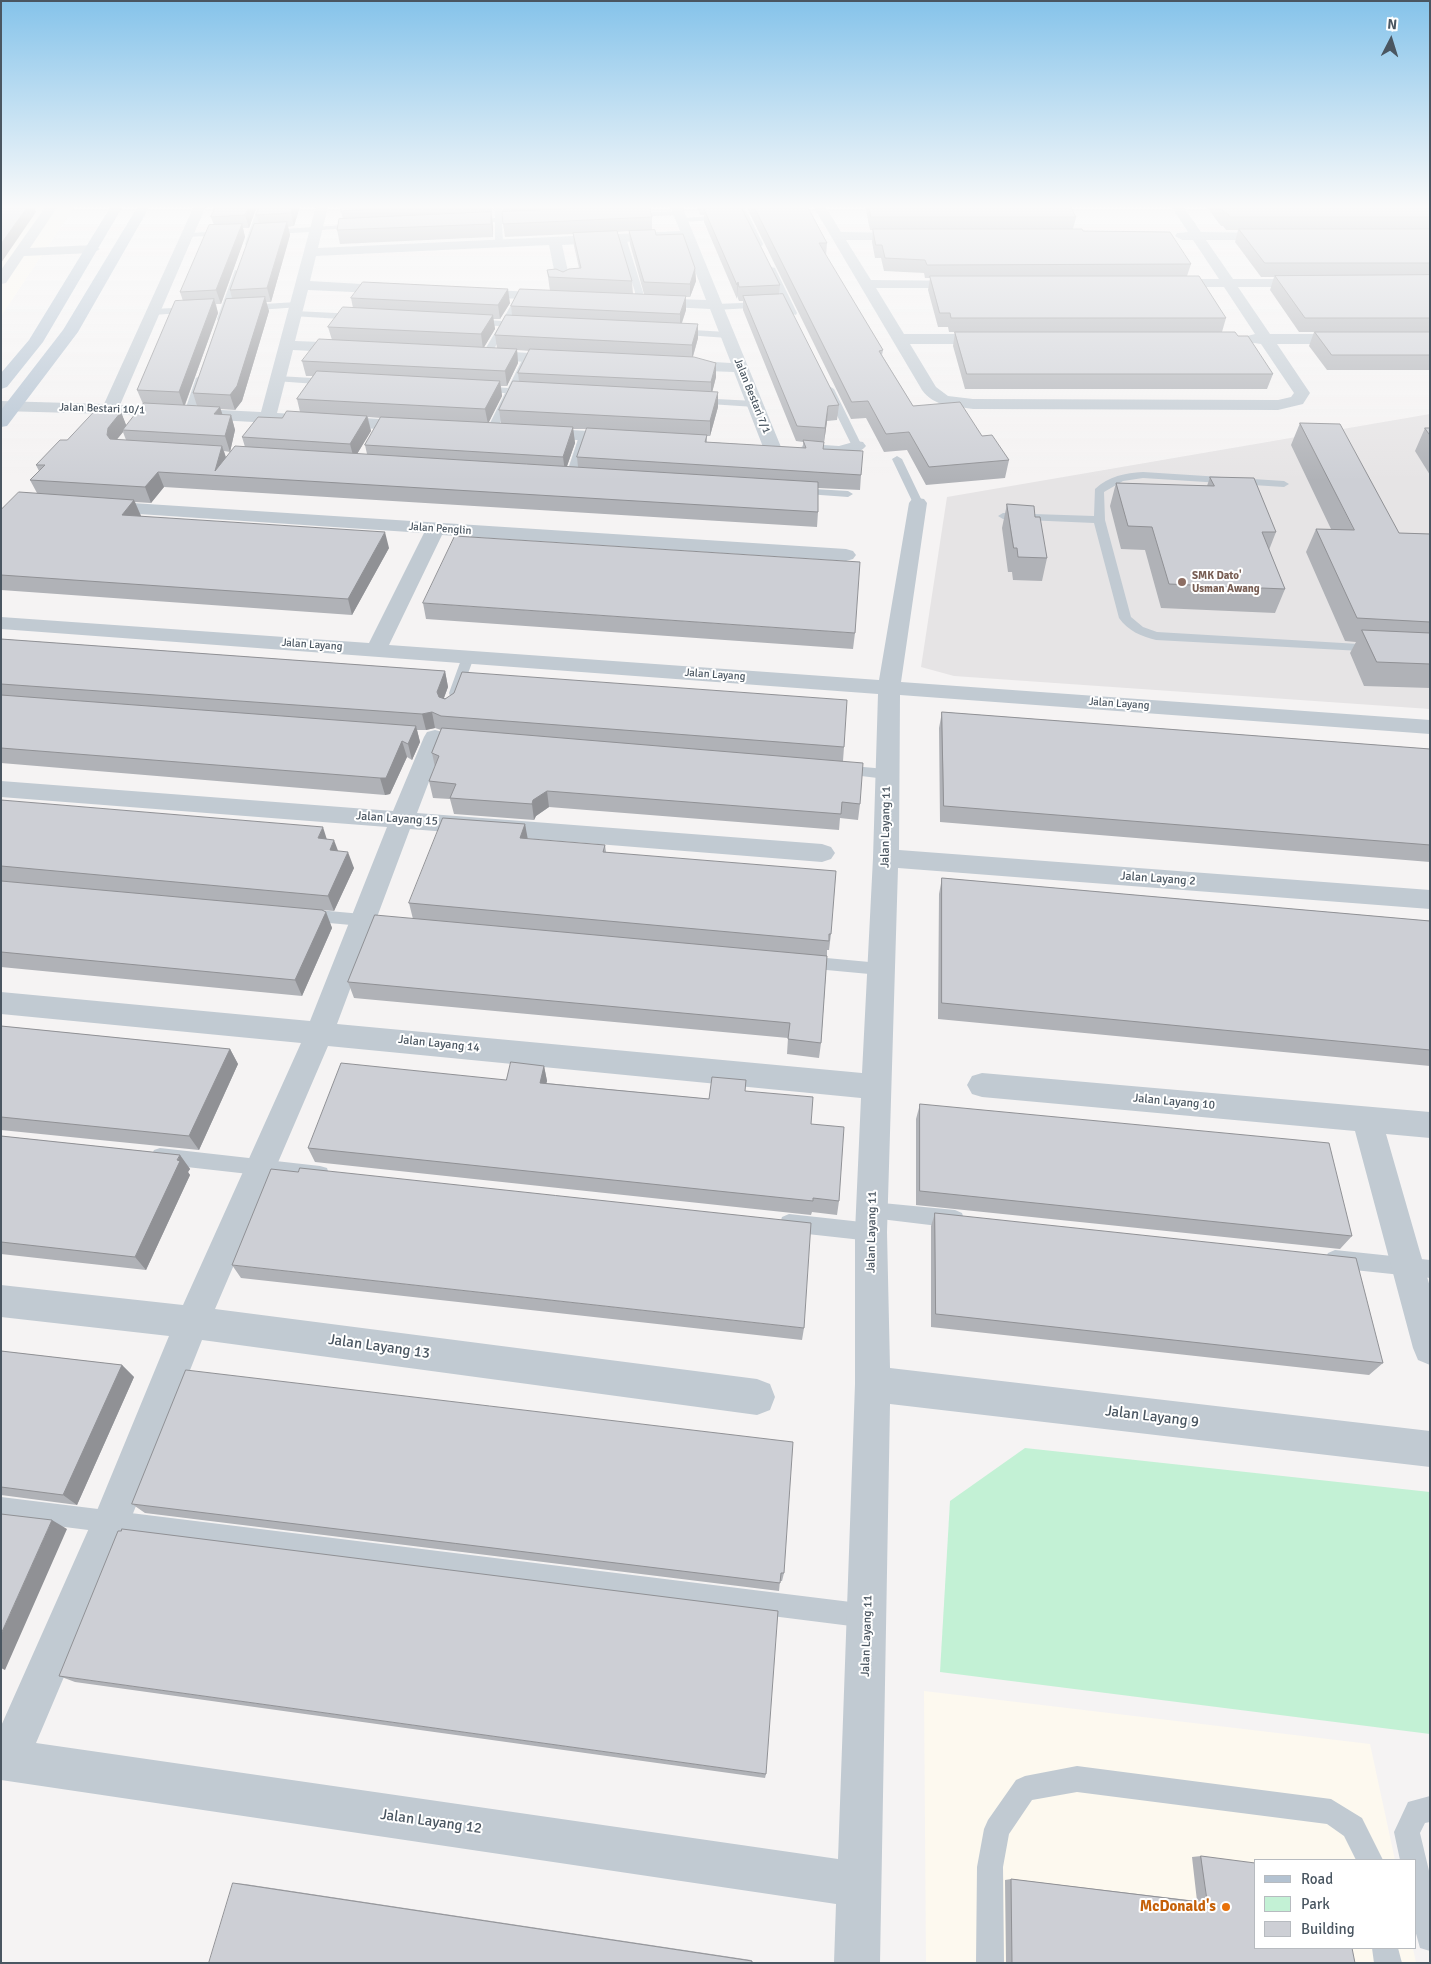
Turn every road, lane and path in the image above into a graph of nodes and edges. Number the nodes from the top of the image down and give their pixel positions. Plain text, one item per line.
1 (63, 298) edge
2 (90, 298) edge
3 (160, 298) edge
4 (222, 298) edge
5 (299, 298) edge
6 (519, 298) edge
7 (561, 298) edge
8 (570, 298) edge
9 (636, 298) edge
10 (713, 298) edge
11 (785, 298) edge
12 (874, 298) edge
13 (1238, 298) edge
14 (634, 301) joint
15 (788, 303) junction
16 (716, 306) junction
17 (215, 309) junction
18 (296, 309) junction
19 (153, 312) junction
20 (364, 317) edge
21 (796, 321) edge
22 (464, 322) edge
23 (504, 324) junction
24 (533, 325) edge
25 (218, 326) edge
26 (669, 332) edge
27 (727, 335) junction
28 (898, 339) junction
29 (1007, 339) edge
30 (1236, 339) edge
31 (1266, 339) junction
32 (1362, 339) edge
33 (286, 345) junction
34 (363, 349) edge
35 (467, 355) edge
36 (486, 356) junction
37 (528, 358) junction
38 (576, 360) edge
39 (663, 364) edge
40 (741, 368) junction
41 (204, 370) edge
42 (278, 379) junction
43 (336, 382) edge
44 (827, 383) edge
45 (1, 384) edge
46 (472, 389) edge
47 (510, 391) junction
48 (540, 392) edge
49 (686, 400) edge
50 (755, 404) junction
51 (8, 406) edge
52 (110, 409) junction
53 (148, 411) junction
54 (189, 413) junction
55 (268, 418) junction
56 (1, 422) edge
57 (136, 425) edge
58 (432, 427) edge
59 (471, 430) edge
60 (491, 431) junction
61 (584, 436) junction
62 (634, 439) edge
63 (752, 445) edge
64 (772, 446) junction
65 (857, 446) joint
66 (897, 459) dead end
67 (570, 478) edge
68 (1284, 484) dead end
69 (788, 490) edge
70 (848, 494) dead end
71 (918, 503) joint
72 (83, 506) edge
73 (1003, 516) dead end
74 (1099, 520) junction
75 (436, 528) junction
76 (846, 555) dead end
77 (1, 623) edge
78 (376, 650) junction
79 (1391, 650) edge
80 (468, 657) junction
81 (890, 688) junction
82 (449, 709) edge
83 (1430, 727) edge
84 (435, 737) dead end
85 (828, 769) edge
86 (886, 774) junction
87 (1, 789) edge
88 (401, 820) junction
89 (822, 853) dead end
90 (886, 858) junction
91 (1430, 900) edge
92 (294, 914) edge
93 (377, 922) junction
94 (792, 960) edge
95 (880, 969) junction
96 (1, 1003) edge
97 (320, 1032) junction
98 (982, 1085) dead end
99 (876, 1087) junction
100 (1367, 1119) junction
101 (1430, 1125) edge
102 (140, 1154) edge
103 (259, 1167) junction
104 (338, 1176) edge
105 (971, 1220) edge
106 (872, 1221) junction
107 (773, 1222) edge
108 (1318, 1257) edge
109 (1418, 1267) edge
110 (1, 1301) edge
111 (192, 1322) junction
112 (1430, 1348) edge
113 (874, 1384) junction
114 (757, 1397) dead end
115 (1430, 1449) edge
116 (1, 1508) edge
117 (111, 1521) junction
118 (868, 1616) junction
119 (5, 1760) edge
120 (1430, 1809) edge
121 (1369, 1859) edge
122 (1413, 1859) edge
123 (1416, 1873) edge
124 (860, 1886) junction
125 (1430, 1938) edge
126 (1385, 1949) edge
127 (858, 1963) edge
128 (990, 1963) edge
129 (1388, 1963) edge

1 - 45 main road
2 - 51 main road
3 - 19 street
4 - 17 lane
5 - 18 street
6 - 23 lane
7 - 8 street
9 - 14 lane
10 - 16 street, Jalan Bestari 7/1
11 - 15 lane
12 - 28 street
13 - 31 street
14 - 16 street
15 - 16 lane
15 - 21 lane
16 - 27 street, Jalan Bestari 7/1
17 - 18 lane
17 - 19 lane
17 - 25 lane
18 - 20 lane
18 - 33 street
19 - 52 street
22 - 23 lane
23 - 24 lane
23 - 36 lane
26 - 27 lane
27 - 40 street, Jalan Bestari 7/1
28 - 29 street
28 - 31 street
30 - 31 street
31 - 32 street
33 - 34 street
33 - 42 street
35 - 36 street
36 - 37 street
37 - 38 street
37 - 47 lane
39 - 40 street
40 - 50 street, Jalan Bestari 7/1
41 - 54 lane
42 - 43 lane
42 - 55 street
44 - 65 lane
46 - 47 lane
47 - 48 lane
47 - 60 lane
49 - 50 lane
50 - 64 street, Jalan Bestari 7/1
51 - 52 street, Jalan Bestari 10/1
51 - 56 main road
52 - 53 street, Jalan Bestari 10/1
53 - 54 street, Jalan Bestari 10/1
53 - 57 lane
54 - 55 street, Jalan Bestari 10/1
55 - 58 street, Jalan Bestari 10/1
59 - 60 street
60 - 61 street
61 - 62 street
61 - 67 lane
63 - 64 street
64 - 65 street
66 - 71 lane
68 - 74 lane
69 - 70 lane
71 - 81 street, Jalan Layang 11
72 - 75 street, Jalan Penglin
73 - 74 lane
74 - 79 lane
75 - 76 street, Jalan Penglin
75 - 78 street
77 - 78 street, Jalan Layang
78 - 80 street, Jalan Layang
80 - 81 street, Jalan Layang
80 - 82 lane
81 - 83 street, Jalan Layang
81 - 86 street, Jalan Layang 11
84 - 88 street
85 - 86 lane
86 - 90 street, Jalan Layang 11
87 - 88 street, Jalan Layang 15
88 - 89 street, Jalan Layang 15
88 - 93 street
90 - 91 street, Jalan Layang 2
90 - 95 street, Jalan Layang 11
92 - 93 lane
93 - 97 street
94 - 95 lane
95 - 99 street, Jalan Layang 11
96 - 97 street, Jalan Layang 14
97 - 99 street, Jalan Layang 14
97 - 103 street
98 - 100 street, Jalan Layang 10
99 - 106 street, Jalan Layang 11
100 - 101 street, Jalan Layang 10
100 - 109 street
102 - 103 lane
103 - 104 lane
103 - 111 street
105 - 106 lane
106 - 107 lane
106 - 113 street, Jalan Layang 11
108 - 109 lane
109 - 112 street
110 - 111 street, Jalan Layang 13
111 - 114 street, Jalan Layang 13
111 - 117 street
113 - 115 street, Jalan Layang 9
113 - 118 street, Jalan Layang 11
116 - 117 lane
117 - 118 lane
117 - 119 street
118 - 124 street, Jalan Layang 11
119 - 124 street, Jalan Layang 12
120 - 122 lane
121 - 128 lane
123 - 125 lane
124 - 127 street, Jalan Layang 11
126 - 129 lane

